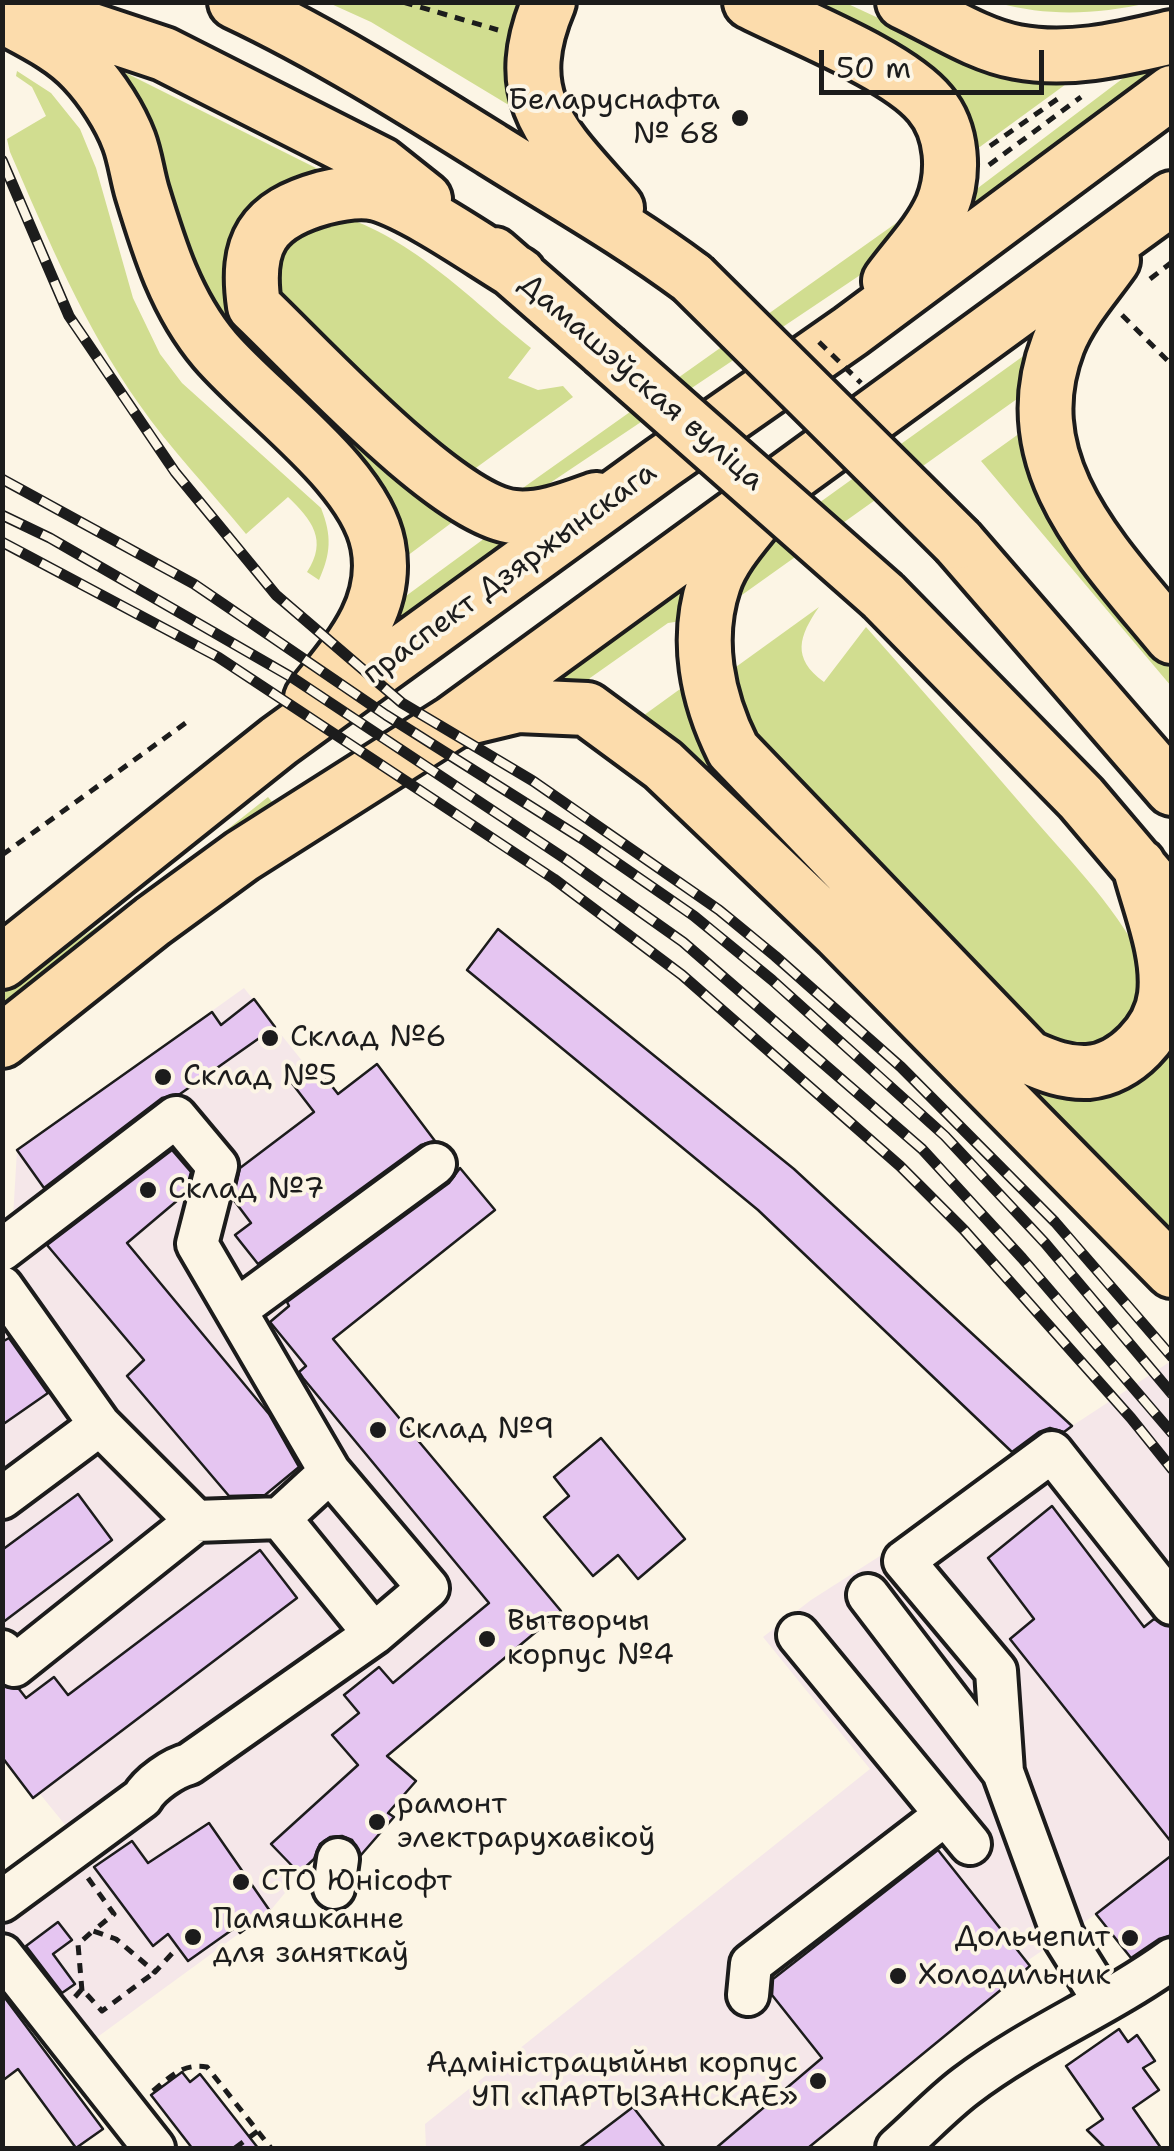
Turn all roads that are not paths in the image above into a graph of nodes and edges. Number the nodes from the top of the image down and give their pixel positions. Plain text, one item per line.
1 (9, 2) edge
2 (235, 2) edge
3 (750, 2) edge
4 (903, 2) edge
5 (2, 16) edge
6 (532, 19) edge
7 (1172, 37) edge
8 (1172, 92) edge
9 (1161, 228) edge
10 (651, 248) junction
11 (519, 274) junction
12 (851, 332) junction
13 (792, 473) junction
14 (647, 475) junction
15 (1172, 637) edge
16 (453, 722) junction
17 (278, 741) junction
18 (1172, 790) edge
19 (1139, 865) junction
20 (1172, 906) edge
21 (2, 962) edge
22 (2, 1042) edge
23 (435, 1164) dead end
24 (2, 1250) edge
25 (1172, 1271) edge
26 (8, 1305) edge
27 (236, 1310) junction
28 (100, 1425) junction
29 (330, 1472) junction
30 (2, 1498) edge
31 (280, 1518) junction
32 (196, 1521) junction
33 (868, 1594) dead end
34 (1172, 1604) edge
35 (374, 1634) junction
36 (798, 1635) dead end
37 (2, 1652) edge
38 (1003, 1772) junction
39 (2, 1902) edge
40 (2, 1955) edge
41 (1172, 1959) edge
42 (748, 1995) dead end
43 (1103, 2000) junction
44 (154, 2148) edge
45 (897, 2148) edge

1 - 11 main road, Дамашэўская вуліца
2 - 10 main road
3 - 12 main road
4 - 7 main road
5 - 17 main road
6 - 10 main road
8 - 12 main road, праспект Дзяржынскага
9 - 13 main road
9 - 15 main road
10 - 18 main road, bridge
11 - 14 main road
11 - 19 main road, Дамашэўская вуліца, bridge
12 - 14 main road, праспект Дзяржынскага
13 - 16 main road
13 - 19 main road
14 - 17 main road, праспект Дзяржынскага
16 - 22 main road
16 - 25 main road
17 - 21 main road, праспект Дзяржынскага
19 - 20 main road, Дамашэўская вуліца
23 - 27 street
24 - 27 street
26 - 28 street
27 - 29 street
28 - 30 street
28 - 32 street
29 - 31 street
29 - 35 street
31 - 32 street
31 - 35 street
32 - 37 street
33 - 38 street
34 - 38 street
35 - 39 street
36 - 42 street
38 - 43 street
40 - 44 street
41 - 43 street
43 - 45 street

